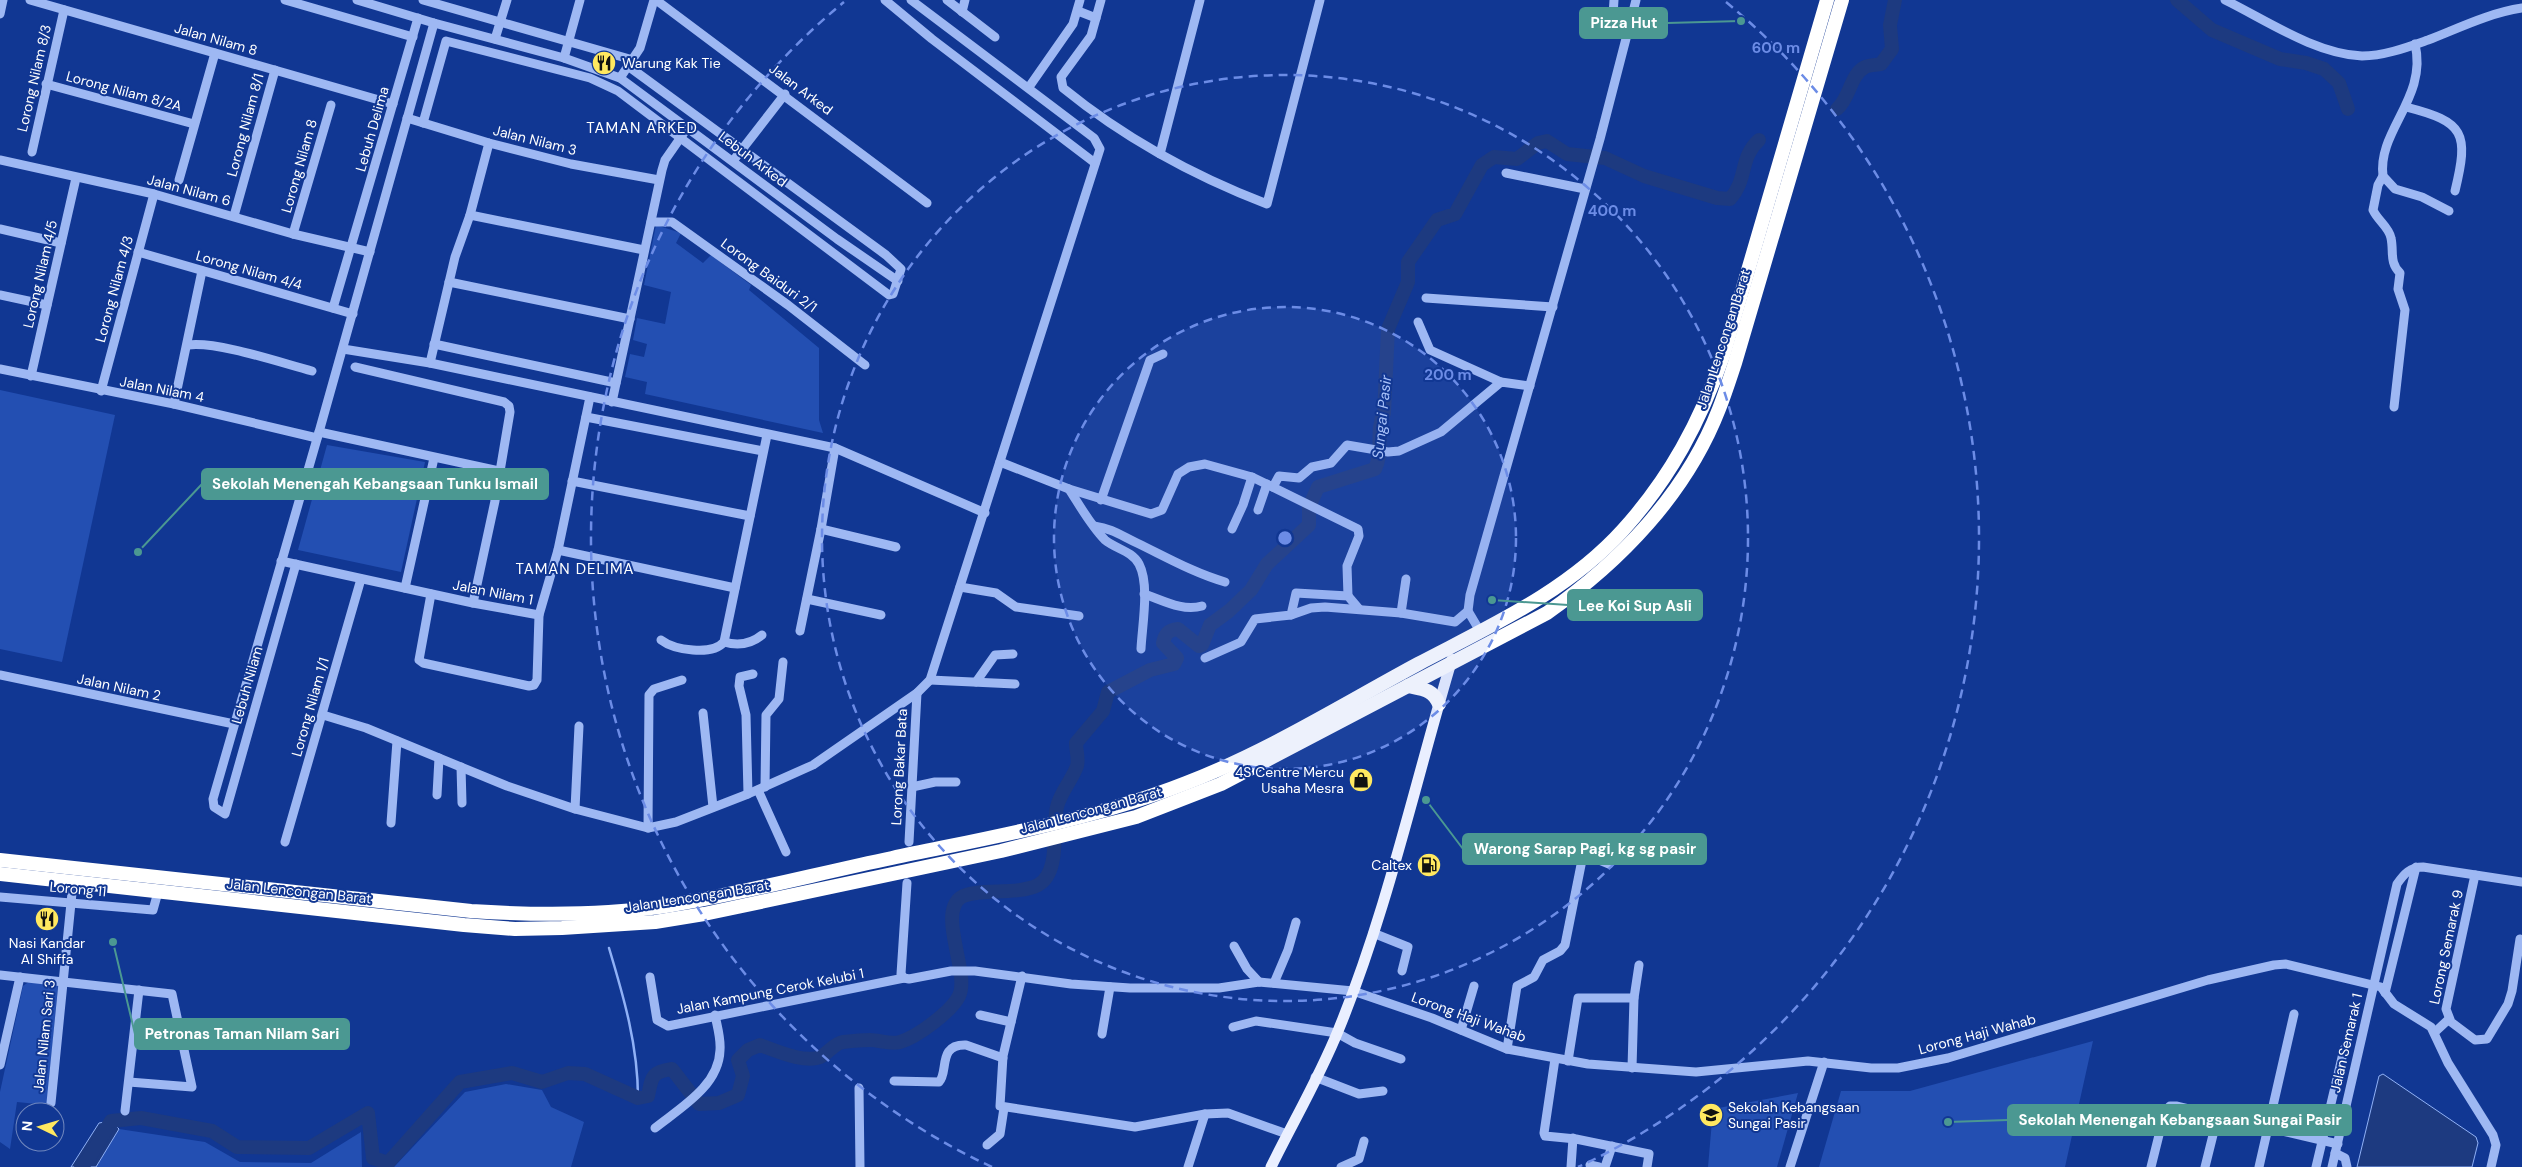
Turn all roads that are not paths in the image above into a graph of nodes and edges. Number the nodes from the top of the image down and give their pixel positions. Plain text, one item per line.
1 (3, 0) edge
2 (30, 0) edge
3 (285, 0) edge
4 (357, 0) edge
5 (422, 0) edge
6 (507, 0) edge
7 (580, 0) edge
8 (655, 0) edge
9 (885, 0) edge
10 (911, 0) edge
11 (946, 0) edge
12 (965, 0) edge
13 (1080, 0) edge
14 (1100, 0) edge
15 (1200, 0) edge
16 (1320, 0) edge
17 (1614, 0) edge
18 (1636, 0) edge
19 (1827, 0) edge
20 (1842, 0) edge
21 (2225, 0) edge
22 (2522, 8) edge
23 (64, 10) junction
24 (1078, 11) junction
25 (962, 12) junction
26 (0, 14) edge
27 (1632, 17) junction
28 (418, 18) junction
29 (1096, 18) junction
30 (939, 22) junction
31 (434, 23) junction
32 (500, 23) junction
33 (431, 36) junction
34 (413, 37) junction
35 (995, 37) dead end
36 (495, 39) junction
37 (932, 39) junction
38 (446, 41) junction
39 (568, 42) junction
40 (2415, 44) junction
41 (215, 53) junction
42 (564, 58) junction
43 (631, 63) junction
44 (275, 70) junction
45 (620, 78) junction
46 (46, 84) junction
47 (1029, 87) junction
48 (785, 94) junction
49 (394, 104) junction
50 (331, 105) dead end
51 (2406, 107) junction
52 (407, 118) junction
53 (423, 122) junction
54 (194, 124) junction
55 (688, 127) junction
56 (680, 138) junction
57 (489, 144) junction
58 (742, 149) junction
59 (32, 152) dead end
60 (1160, 154) junction
61 (0, 160) edge
62 (733, 161) junction
63 (1095, 163) junction
64 (1506, 173) dead end
65 (2383, 176) junction
66 (76, 178) junction
67 (179, 180) dead end
68 (659, 180) junction
69 (1585, 189) junction
70 (2456, 191) dead end
71 (154, 194) junction
72 (928, 203) dead end
73 (2449, 211) dead end
74 (470, 215) junction
75 (234, 216) junction
76 (651, 222) junction
77 (0, 229) edge
78 (293, 234) junction
79 (61, 243) junction
80 (351, 248) junction
81 (644, 250) junction
82 (138, 252) junction
83 (370, 252) junction
84 (202, 271) junction
85 (898, 280) junction
86 (448, 282) junction
87 (0, 295) edge
88 (1426, 298) dead end
89 (47, 305) junction
90 (1553, 307) junction
91 (333, 308) junction
92 (353, 314) junction
93 (630, 319) junction
94 (1418, 322) dead end
95 (434, 344) junction
96 (188, 345) junction
97 (343, 348) junction
98 (1163, 354) dead end
99 (430, 363) junction
100 (866, 364) dead end
101 (355, 367) dead end
102 (0, 369) edge
103 (312, 371) dead end
104 (31, 376) junction
105 (1501, 382) junction
106 (616, 383) junction
107 (1530, 386) junction
108 (101, 391) junction
109 (590, 397) junction
110 (612, 402) junction
111 (174, 404) junction
112 (2394, 407) dead end
113 (586, 417) junction
114 (318, 435) junction
115 (767, 435) junction
116 (835, 448) junction
117 (763, 451) junction
118 (434, 458) junction
119 (1000, 462) junction
120 (499, 471) junction
121 (1252, 477) junction
122 (572, 480) junction
123 (1270, 486) junction
124 (1069, 489) junction
125 (1101, 500) junction
126 (1258, 510) dead end
127 (985, 513) junction
128 (750, 516) junction
129 (1094, 526) junction
130 (821, 529) junction
131 (1232, 529) dead end
132 (896, 547) dead end
133 (558, 550) junction
134 (281, 560) junction
135 (296, 564) junction
136 (361, 579) junction
137 (1406, 579) dead end
138 (1225, 582) dead end
139 (960, 587) junction
140 (405, 588) junction
141 (735, 588) junction
142 (431, 594) junction
143 (1144, 594) junction
144 (1348, 596) junction
145 (807, 599) junction
146 (473, 603) junction
147 (1202, 606) dead end
148 (1359, 609) junction
149 (1468, 611) junction
150 (1401, 613) junction
151 (539, 615) junction
152 (881, 615) dead end
153 (1291, 615) junction
154 (1080, 616) dead end
155 (800, 631) dead end
156 (1481, 633) junction
157 (762, 634) dead end
158 (661, 640) dead end
159 (724, 642) junction
160 (1456, 646) junction
161 (1141, 649) dead end
162 (1013, 654) dead end
163 (1206, 658) dead end
164 (783, 662) dead end
165 (1450, 665) junction
166 (753, 674) dead end
167 (0, 678) edge
168 (682, 680) dead end
169 (930, 680) junction
170 (976, 682) junction
171 (1015, 684) dead end
172 (1408, 686) junction
173 (917, 693) junction
174 (1439, 704) junction
175 (704, 713) dead end
176 (323, 715) junction
177 (234, 724) junction
178 (579, 726) dead end
179 (398, 740) junction
180 (439, 758) junction
181 (461, 767) junction
182 (956, 782) dead end
183 (912, 787) junction
184 (762, 788) junction
185 (748, 794) junction
186 (437, 795) dead end
187 (462, 803) dead end
188 (713, 807) junction
189 (575, 809) junction
190 (391, 824) dead end
191 (648, 828) junction
192 (285, 842) dead end
193 (909, 842) dead end
194 (786, 852) dead end
195 (0, 860) edge
196 (1609, 864) dead end
197 (2416, 867) junction
198 (0, 874) edge
199 (2475, 876) junction
200 (2522, 882) edge
201 (73, 883) junction
202 (906, 883) dead end
203 (158, 892) junction
204 (0, 897) edge
205 (71, 902) junction
206 (1296, 922) dead end
207 (1373, 933) junction
208 (2520, 939) dead end
209 (1234, 946) dead end
210 (1639, 965) dead end
211 (1402, 970) dead end
212 (0, 975) edge
213 (1022, 976) junction
214 (20, 977) junction
215 (650, 977) dead end
216 (904, 978) junction
217 (64, 982) junction
218 (1259, 982) junction
219 (1274, 983) junction
220 (2374, 983) junction
221 (1474, 986) dead end
222 (1110, 987) junction
223 (138, 990) junction
224 (1354, 991) junction
225 (2385, 993) junction
226 (1634, 998) junction
227 (2294, 1014) dead end
228 (715, 1015) junction
229 (980, 1016) dead end
230 (2448, 1019) junction
231 (1011, 1022) junction
232 (1232, 1027) dead end
233 (1462, 1030) junction
234 (2435, 1032) junction
235 (1337, 1033) junction
236 (1102, 1034) dead end
237 (1507, 1049) junction
238 (2344, 1049) dead end
239 (1002, 1058) junction
240 (1401, 1059) dead end
241 (1555, 1059) junction
242 (1568, 1061) junction
243 (1824, 1062) junction
244 (0, 1065) edge
245 (1632, 1068) junction
246 (1315, 1077) junction
247 (894, 1081) dead end
248 (129, 1082) junction
249 (859, 1088) dead end
250 (1383, 1091) dead end
251 (51, 1102) edge
252 (1004, 1108) junction
253 (125, 1111) dead end
254 (1205, 1114) junction
255 (2218, 1115) junction
256 (2268, 1127) junction
257 (656, 1128) dead end
258 (1287, 1134) junction
259 (1573, 1138) junction
260 (1364, 1140) dead end
261 (2322, 1140) junction
262 (987, 1145) dead end
263 (1612, 1146) junction
264 (2336, 1149) junction
265 (1590, 1165) dead end
266 (860, 1167) edge
267 (1188, 1167) edge
268 (1271, 1167) edge
269 (1341, 1167) edge
270 (1571, 1167) edge
271 (1599, 1167) edge
272 (1604, 1167) edge
273 (1647, 1167) edge
274 (1790, 1167) edge
275 (2150, 1167) edge
276 (2205, 1167) edge
277 (2259, 1167) edge
278 (2316, 1167) edge
279 (2332, 1167) edge
280 (2347, 1167) edge
281 (2491, 1167) edge

1 - 26 street
2 - 23 street, Jalan Nilam 8
3 - 34 street
4 - 28 street, Lebuh Arked
5 - 32 street
6 - 32 street
7 - 39 street
8 - 43 street
8 - 48 street, Jalan Arked
9 - 37 street
10 - 30 street
11 - 25 street
12 - 25 street
13 - 24 street
14 - 29 street
15 - 60 street
16 - 60 street
17 - 27 street
18 - 27 street
19 - 156 highway, Jalan Lencongan Barat
20 - 165 highway, Jalan Lencongan Barat
21 - 40 street
22 - 40 street
23 - 41 street, Jalan Nilam 8
23 - 46 street, Lorong Nilam 8/3
24 - 29 street
24 - 47 street
25 - 35 street
27 - 69 street
28 - 31 street, Lebuh Arked
28 - 34 street, Lebuh Delima
29 - 60 street
30 - 37 street
30 - 47 street
31 - 33 street
31 - 36 street, Lebuh Arked
32 - 36 street
32 - 39 street
33 - 38 street
33 - 52 street
34 - 49 street, Lebuh Delima
36 - 42 street, Lebuh Arked
37 - 63 street
38 - 53 street
38 - 56 street
39 - 42 street
39 - 43 street
40 - 51 street
41 - 44 street, Jalan Nilam 8
41 - 54 street
42 - 45 street, Lebuh Arked
43 - 45 street
43 - 58 street
44 - 49 street, Jalan Nilam 8
44 - 75 street, Lorong Nilam 8/1
45 - 55 street, Lebuh Arked
46 - 54 street, Lorong Nilam 8/2A
46 - 59 street, Lorong Nilam 8/3
47 - 63 street
48 - 58 street
48 - 72 street, Jalan Arked
49 - 80 street, Lebuh Delima
50 - 78 street, Lorong Nilam 8
51 - 65 street
51 - 70 street
52 - 53 street, Jalan Nilam 3
52 - 83 street
53 - 57 street, Jalan Nilam 3
54 - 67 street
55 - 56 street
55 - 62 street, Lebuh Arked
56 - 68 street
56 - 85 street
57 - 68 street, Jalan Nilam 3
57 - 74 street
58 - 62 street
58 - 85 street
61 - 66 street, Jalan Nilam 6
62 - 85 street, Lebuh Arked
63 - 119 street
64 - 69 street
65 - 73 street
65 - 112 street
66 - 71 street, Jalan Nilam 6
66 - 79 street, Lorong Nilam 4/5
68 - 76 street
69 - 90 street
71 - 75 street, Jalan Nilam 6
71 - 82 street, Lorong Nilam 4/3
74 - 81 street
74 - 86 street
75 - 78 street, Jalan Nilam 6
76 - 81 street
76 - 100 street, Lorong Baiduri 2/1
77 - 79 street
78 - 80 street, Jalan Nilam 6
79 - 89 street, Lorong Nilam 4/5
80 - 83 street, Jalan Nilam 6
80 - 91 street, Lebuh Delima
81 - 93 street
82 - 84 street, Lorong Nilam 4/4
82 - 108 street, Lorong Nilam 4/3
83 - 92 street
84 - 91 street, Lorong Nilam 4/4
84 - 96 street
86 - 93 street
86 - 95 street
87 - 89 street
88 - 90 street
89 - 104 street, Lorong Nilam 4/5
90 - 107 street
91 - 92 street, Lorong Nilam 4/4
92 - 97 street
93 - 106 street
94 - 105 street
95 - 99 street
95 - 106 street
96 - 103 street
96 - 111 street
97 - 99 street
97 - 114 street
98 - 125 street
99 - 109 street
101 - 120 street
102 - 104 street, Jalan Nilam 4
104 - 108 street, Jalan Nilam 4
105 - 107 street
105 - 123 street
106 - 110 street
107 - 149 street
108 - 111 street, Jalan Nilam 4
109 - 110 street
109 - 113 street, Jalan Nilam 1
110 - 115 street
111 - 114 street, Jalan Nilam 4
113 - 117 street
113 - 122 street, Jalan Nilam 1
114 - 118 street, Jalan Nilam 4
114 - 134 street
115 - 116 street
115 - 117 street
116 - 127 street
116 - 130 street
117 - 128 street
118 - 120 street, Jalan Nilam 4
118 - 140 street
119 - 124 street
119 - 127 street
120 - 146 street
121 - 123 street
121 - 125 street
121 - 131 street
122 - 128 street
122 - 133 street, Jalan Nilam 1
123 - 126 street
123 - 144 street
124 - 125 street
124 - 129 street
127 - 139 street
128 - 141 street
129 - 138 street
129 - 143 street
130 - 132 street
130 - 145 street
133 - 141 street
133 - 151 street, Jalan Nilam 1
134 - 135 street, Jalan Nilam 1
134 - 177 street
135 - 136 street, Jalan Nilam 1
135 - 177 street, Lebuh Nilam
136 - 140 street, Jalan Nilam 1
136 - 176 street, Lorong Nilam 1/1
137 - 150 street
139 - 154 street
139 - 169 street
140 - 142 street, Jalan Nilam 1
141 - 159 street
142 - 146 street, Jalan Nilam 1
142 - 151 street
143 - 147 street
143 - 161 street
144 - 148 street
144 - 153 street
145 - 152 street
145 - 155 street
146 - 151 street, Jalan Nilam 1
148 - 150 street
148 - 153 street
149 - 150 street
149 - 156 street
153 - 163 street
156 - 160 highway, Jalan Lencongan Barat
157 - 159 street
158 - 159 street
160 - 165 main road
160 - 195 highway, Jalan Lencongan Barat
162 - 170 street
164 - 184 street
165 - 172 highway, Jalan Lencongan Barat
165 - 174 main road
166 - 185 street
167 - 177 street, Jalan Nilam 2
168 - 191 street
169 - 170 street
169 - 173 street
170 - 171 street
172 - 174 highway
172 - 203 highway, Jalan Lencongan Barat
173 - 183 street, Lorong Bakar Bata
173 - 184 street
174 - 207 main road
175 - 188 street
176 - 179 street
176 - 192 street, Lorong Nilam 1/1
178 - 189 street
179 - 180 street
179 - 190 street
180 - 181 street
180 - 186 street
181 - 187 street
181 - 189 street
182 - 183 street
183 - 193 street, Lorong Bakar Bata
184 - 185 street
184 - 194 street
185 - 188 street
188 - 191 street
189 - 191 street
196 - 237 street
197 - 199 street
197 - 220 street
197 - 225 street
198 - 201 highway, Jalan Lencongan Barat
199 - 200 street
199 - 230 street, Lorong Semarak 9
201 - 203 highway, Jalan Lencongan Barat
201 - 205 street, Jalan Nilam Sari 3
202 - 216 street
203 - 205 street, Lorong 11
204 - 205 street, Lorong 11
205 - 217 street, Jalan Nilam Sari 3
206 - 219 street
207 - 211 street
207 - 224 main road
208 - 230 street, Lorong Semarak 9
209 - 218 street
210 - 226 street
212 - 214 street
213 - 216 street
213 - 222 street
213 - 231 street
214 - 217 street
214 - 244 street
215 - 228 street, Jalan Kampung Cerok Kelubi 1
216 - 228 street, Jalan Kampung Cerok Kelubi 1
217 - 223 street
217 - 251 street, Jalan Nilam Sari 3
218 - 219 street
218 - 222 street
219 - 224 street
220 - 225 street
220 - 243 street, Lorong Haji Wahab
220 - 264 street, Jalan Semarak 1
221 - 233 street
222 - 236 street
223 - 248 street
223 - 248 street
224 - 233 street, Lorong Haji Wahab
224 - 235 main road
225 - 234 street
226 - 242 street
226 - 245 street
227 - 256 street
228 - 257 street
229 - 231 street
230 - 234 street
231 - 239 street
232 - 235 street
233 - 237 street, Lorong Haji Wahab
234 - 281 street
235 - 240 street
235 - 246 main road
237 - 241 street, Lorong Haji Wahab
238 - 261 street, Jalan Semarak 1
239 - 247 street
239 - 252 street
241 - 242 street, Lorong Haji Wahab
241 - 259 street
242 - 245 street, Lorong Haji Wahab
243 - 245 street, Lorong Haji Wahab
243 - 274 street
246 - 250 street
246 - 258 main road
248 - 253 street
249 - 266 street
252 - 254 street
252 - 262 street
254 - 258 street
254 - 267 street
255 - 256 street
255 - 275 street
255 - 276 street
256 - 261 street
256 - 277 street
258 - 268 main road
259 - 263 street
259 - 270 street
260 - 269 street
261 - 264 street
261 - 278 street, Jalan Semarak 1
263 - 272 street
263 - 273 street
264 - 279 street, Jalan Semarak 1
264 - 280 street
265 - 271 street

